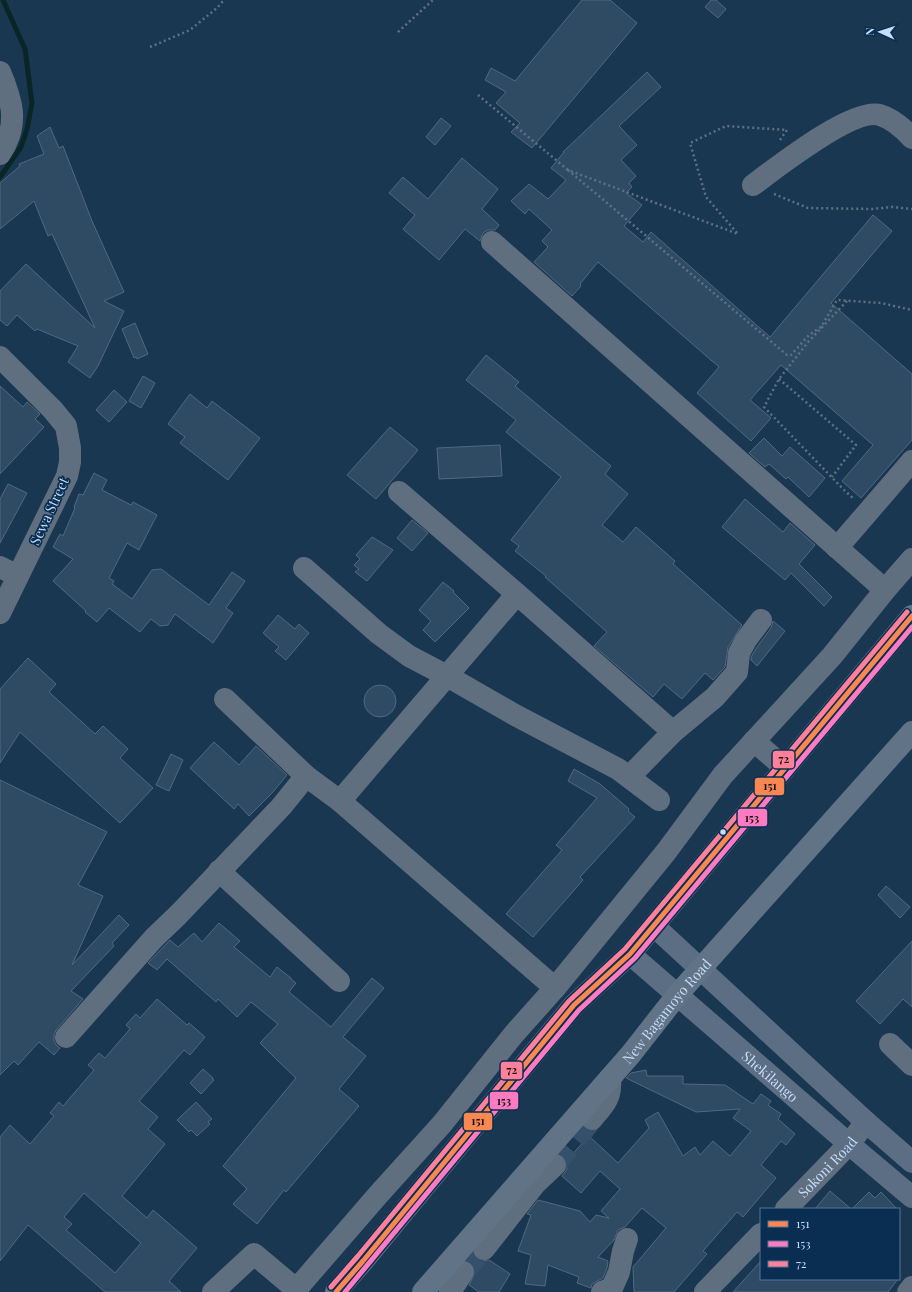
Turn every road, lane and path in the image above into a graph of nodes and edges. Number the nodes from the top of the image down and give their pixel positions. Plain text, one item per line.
1 (224, 0) edge
2 (433, 0) edge
3 (398, 32) dead end
4 (150, 47) dead end
5 (0, 72) edge
6 (478, 95) dead end
7 (912, 138) edge
8 (690, 143) dead end
9 (0, 154) edge
10 (568, 170) junction
11 (753, 185) dead end
12 (492, 242) dead end
13 (848, 301) junction
14 (912, 310) edge
15 (0, 356) edge
16 (779, 380) junction
17 (912, 461) edge
18 (832, 477) junction
19 (399, 492) dead end
20 (868, 511) junction
21 (837, 548) junction
22 (912, 559) edge
23 (304, 568) dead end
24 (9, 572) edge
25 (885, 590) junction
26 (518, 594) junction
27 (0, 613) edge
28 (912, 616) edge
29 (761, 620) dead end
30 (447, 676) junction
31 (225, 700) dead end
32 (673, 732) junction
33 (912, 732) edge
34 (754, 741) junction
35 (785, 768) junction
36 (306, 776) junction
37 (629, 777) junction
38 (659, 800) dead end
39 (340, 801) junction
40 (219, 871) junction
41 (654, 926) junction
42 (630, 954) junction
43 (701, 969) junction
44 (338, 981) dead end
45 (555, 988) junction
46 (678, 994) junction
47 (66, 1037) dead end
48 (890, 1044) dead end
49 (912, 1065) edge
50 (610, 1078) junction
51 (592, 1119) tunnel mouth
52 (866, 1122) junction
53 (849, 1144) junction
54 (912, 1162) edge
55 (555, 1165) tunnel mouth
56 (912, 1197) edge
57 (787, 1208) edge
58 (760, 1235) edge
59 (627, 1239) dead end
60 (484, 1249) tunnel mouth
61 (463, 1272) tunnel mouth
62 (912, 1287) edge
63 (293, 1288) edge
64 (213, 1292) edge
65 (336, 1292) edge
66 (423, 1292) edge
67 (450, 1292) edge
68 (602, 1292) edge
69 (705, 1292) edge
70 (908, 1292) edge

1 - 4 path
2 - 3 path
5 - 9 street
6 - 10 path
7 - 11 street
8 - 10 path
10 - 13 path
12 - 21 street
13 - 14 path
13 - 16 path
15 - 24 street, Sewa Street
16 - 18 path
16 - 18 path
17 - 20 street
18 - 20 path
19 - 26 street
20 - 21 street
21 - 25 street
22 - 25 street
23 - 30 street
24 - 27 street, Sewa Street
25 - 34 street
26 - 30 street
26 - 32 street
28 - 35 highway
29 - 32 street
30 - 37 street
30 - 39 street
31 - 36 street
32 - 37 street
33 - 43 highway, New Bagamoyo Road
34 - 35 street
34 - 45 street
35 - 41 highway
36 - 39 street
36 - 40 street
37 - 38 street
39 - 45 street
40 - 44 street
40 - 47 street
41 - 42 highway
41 - 43 main road, Shekilango
42 - 46 main road, Shekilango
42 - 65 highway
43 - 46 highway, New Bagamoyo Road
43 - 52 main road, Shekilango
45 - 63 street
46 - 50 highway, New Bagamoyo Road
46 - 53 main road, Shekilango
48 - 49 street
50 - 51 street
50 - 66 highway, New Bagamoyo Road
52 - 53 street, Sokoni Road
52 - 54 main road, Shekilango
53 - 56 main road, Shekilango
53 - 57 street, Sokoni Road
55 - 60 street
58 - 69 street
59 - 68 street
61 - 67 street
62 - 70 street
63 - 64 street

